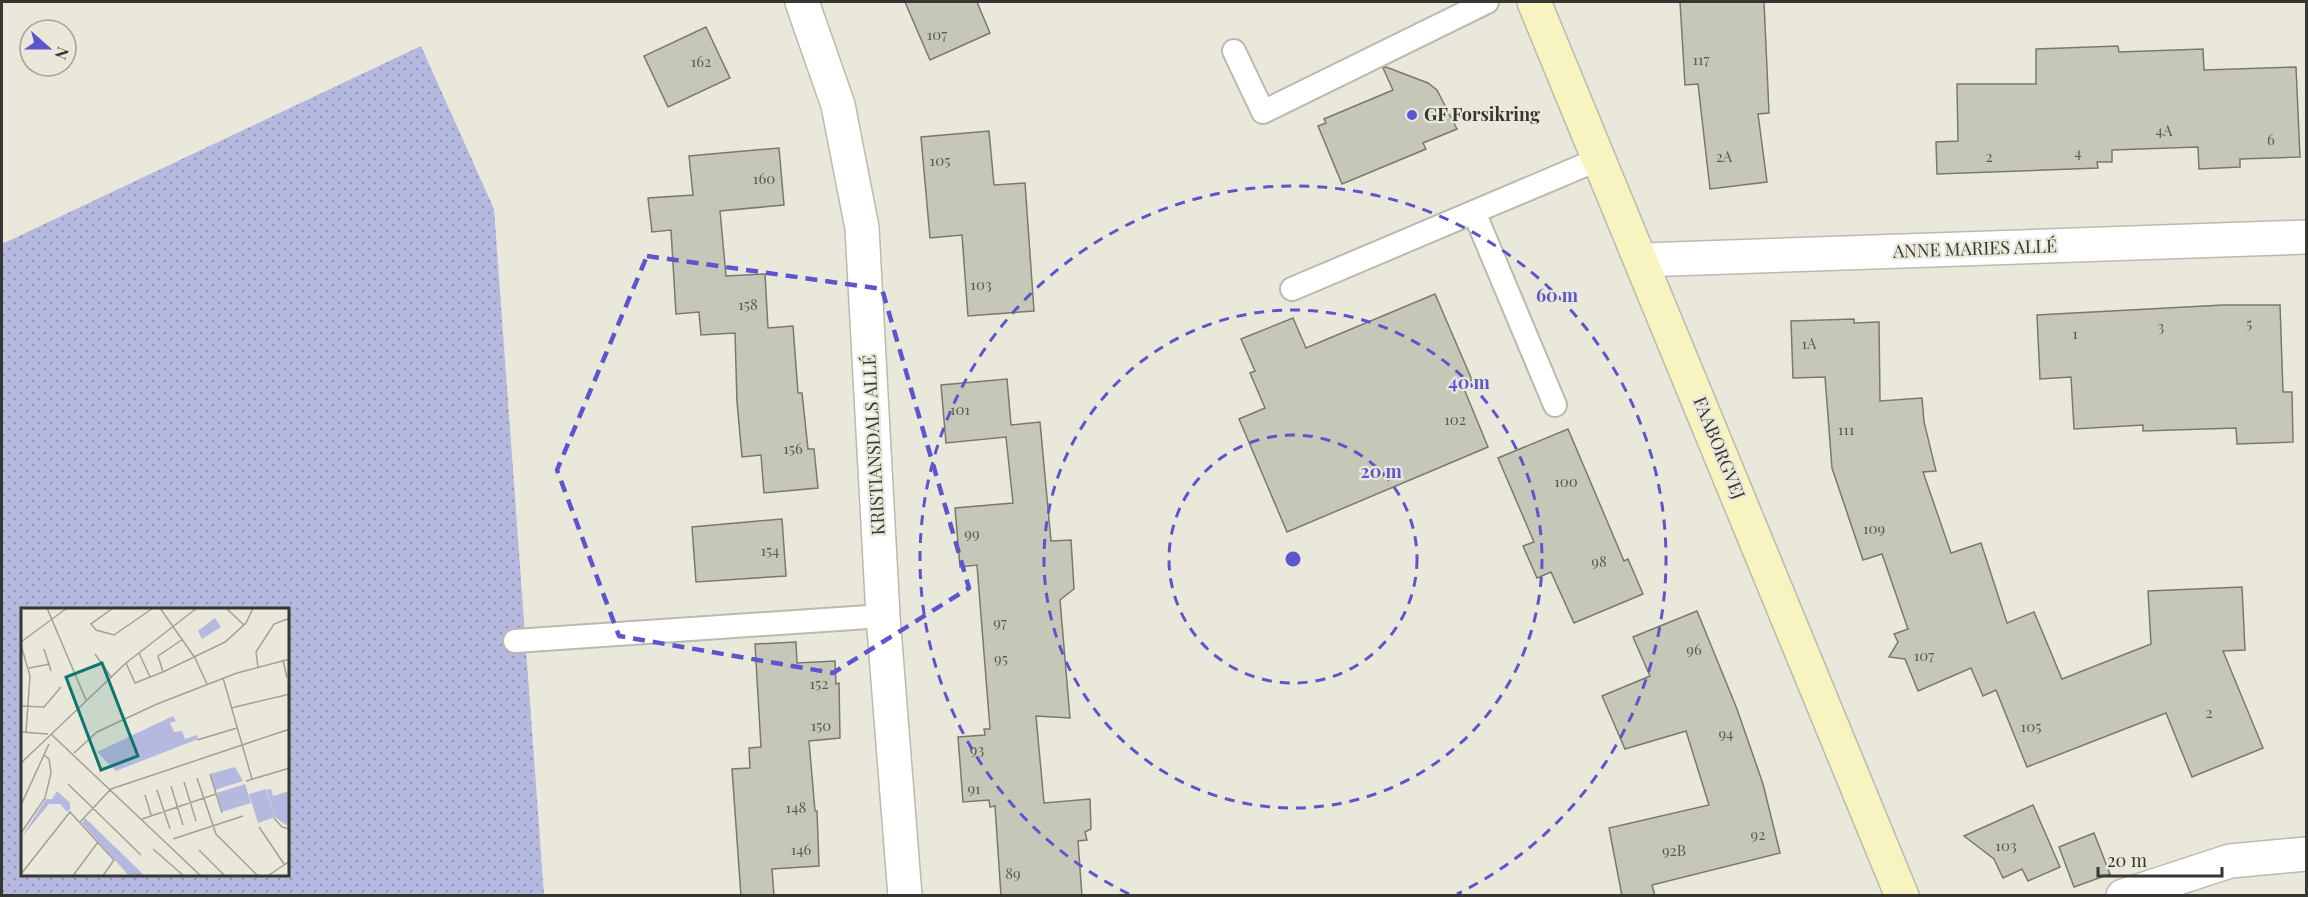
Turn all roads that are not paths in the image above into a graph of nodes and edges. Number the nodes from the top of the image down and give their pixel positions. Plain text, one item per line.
1 (802, 2) edge
2 (1487, 2) edge
3 (1534, 2) edge
4 (1234, 51) dead end
5 (1599, 159) junction
6 (1474, 212) junction
7 (2307, 237) edge
8 (1643, 260) junction
9 (1292, 289) dead end
10 (1555, 405) dead end
11 (883, 616) junction
12 (514, 641) dead end
13 (2307, 854) edge
14 (905, 896) edge
15 (1902, 896) edge
16 (2123, 896) edge

1 - 11 street, KRISTIANSDALS ALLÉ
2 - 4 lane
3 - 5 main road, FAABORGVEJ
5 - 6 lane
5 - 8 main road, FAABORGVEJ
6 - 9 lane
6 - 10 lane
7 - 8 street, ANNE MARIES ALLÉ
8 - 15 main road, FAABORGVEJ
11 - 12 lane
11 - 14 street, KRISTIANSDALS ALLÉ
13 - 16 street

